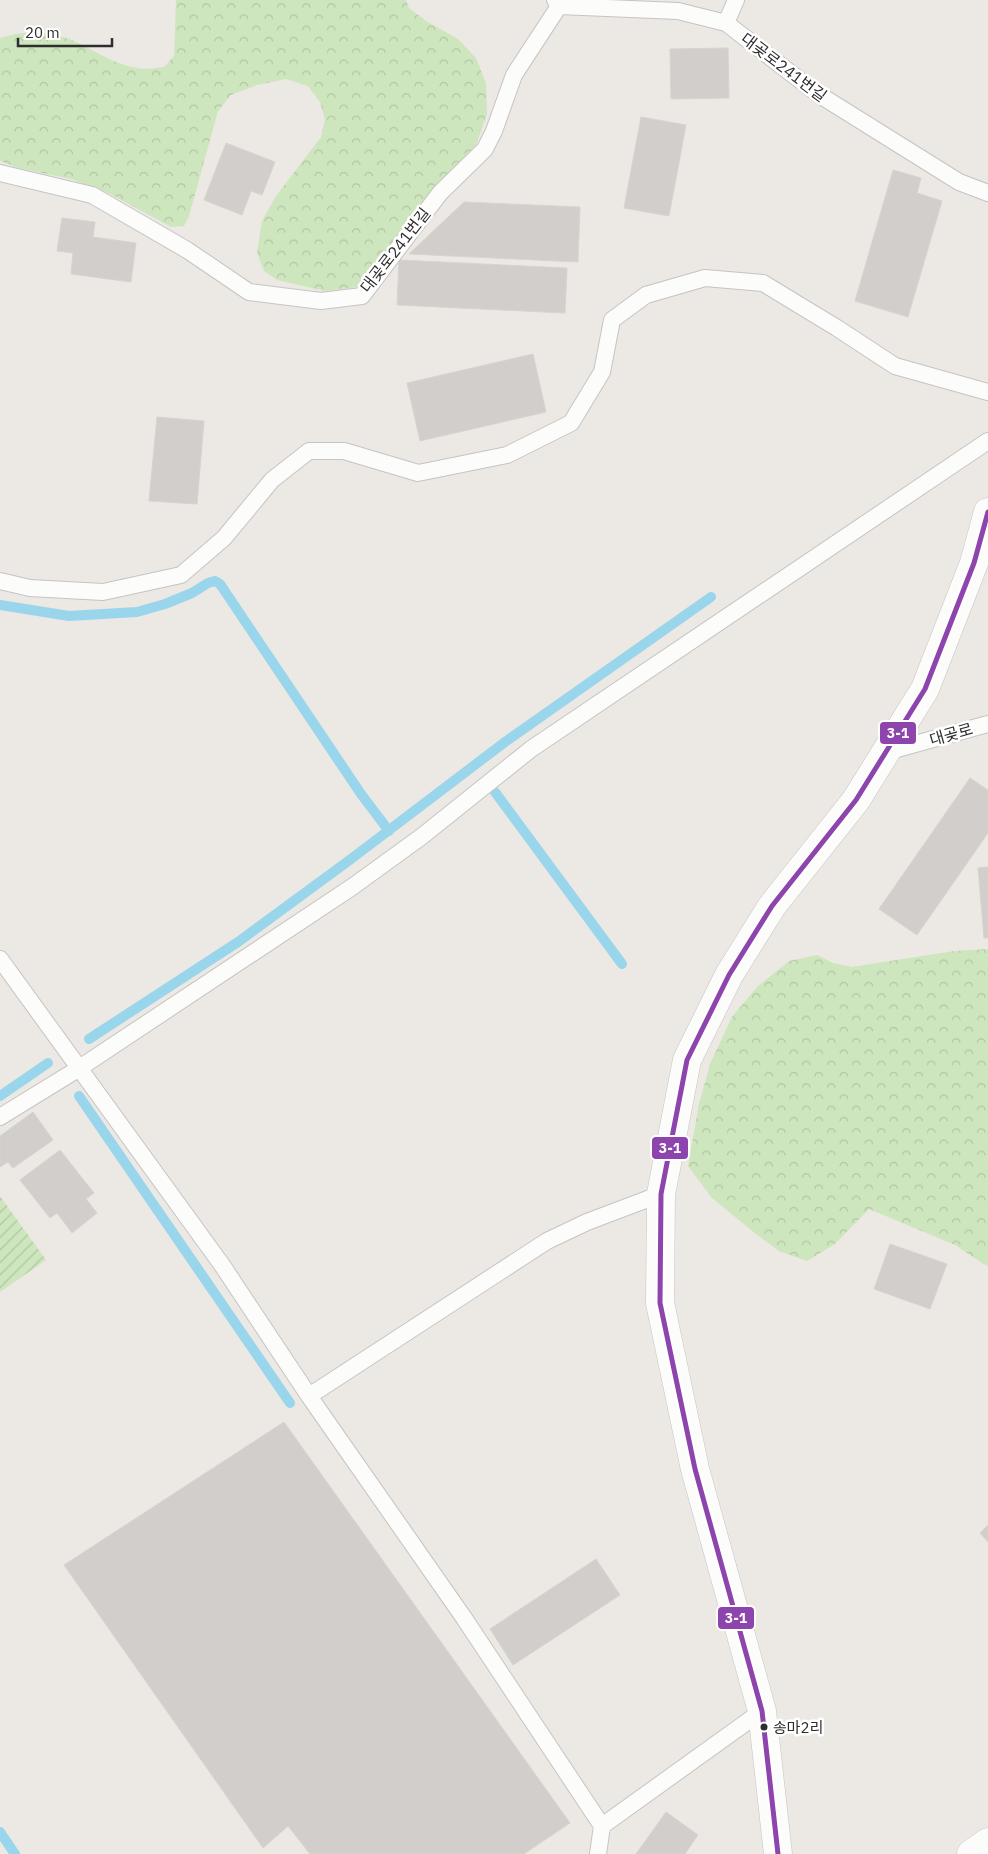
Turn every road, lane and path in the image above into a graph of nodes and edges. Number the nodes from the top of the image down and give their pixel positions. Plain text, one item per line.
1 (736, 0) edge
2 (557, 3) edge
3 (726, 23) junction
4 (0, 173) edge
5 (988, 193) edge
6 (988, 392) edge
7 (988, 441) edge
8 (988, 512) edge
9 (0, 581) edge
10 (988, 724) edge
11 (886, 752) junction
12 (0, 959) edge
13 (78, 1069) junction
14 (0, 1117) edge
15 (660, 1194) junction
16 (309, 1396) junction
17 (762, 1711) junction
18 (602, 1826) junction
19 (988, 1842) edge
20 (598, 1854) edge
21 (778, 1854) edge
22 (972, 1854) edge

1 - 3 lane
2 - 3 lane, 대곶로241번길
2 - 4 lane, 대곶로241번길
3 - 5 lane, 대곶로241번길
6 - 9 lane
7 - 13 lane
8 - 11 street, 대곶로
10 - 11 lane, 대곶로
11 - 15 street, 대곶로
12 - 13 lane
13 - 14 lane
13 - 16 lane
15 - 16 lane
15 - 17 street, 대곶로
16 - 18 lane
17 - 18 lane
17 - 21 street, 대곶로
18 - 20 lane
19 - 22 street

